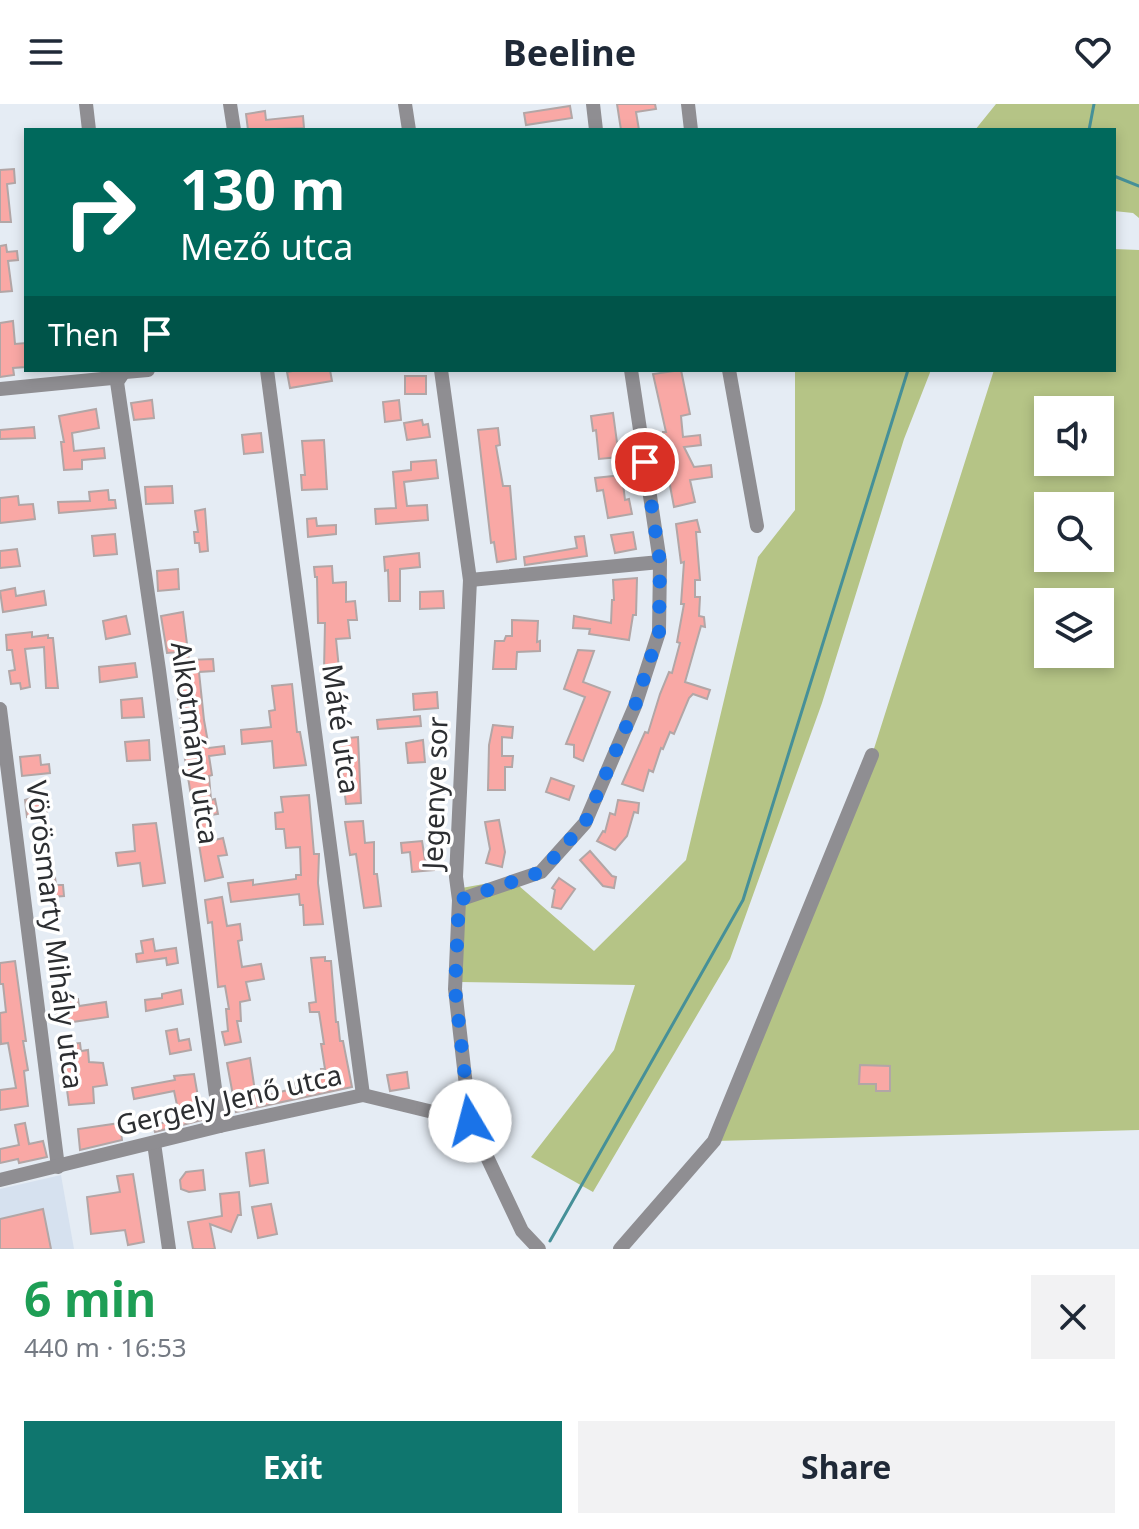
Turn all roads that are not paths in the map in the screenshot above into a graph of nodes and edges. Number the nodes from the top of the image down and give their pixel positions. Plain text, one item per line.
1 (86, 104) edge
2 (230, 104) edge
3 (405, 104) edge
4 (593, 104) edge
5 (688, 104) edge
6 (89, 128) edge
7 (234, 128) edge
8 (409, 128) edge
9 (596, 128) edge
10 (691, 128) edge
11 (123, 372) edge
12 (124, 372) edge
13 (267, 372) edge
14 (441, 372) edge
15 (631, 372) edge
16 (729, 372) edge
17 (0, 389) edge
18 (757, 526) dead end
19 (660, 562) junction
20 (470, 580) junction
21 (0, 709) edge
22 (872, 755) dead end
23 (459, 900) junction
24 (363, 1095) junction
25 (470, 1121) junction
26 (220, 1126) junction
27 (154, 1143) junction
28 (58, 1167) junction
29 (0, 1180) edge
30 (169, 1249) edge
31 (539, 1249) edge
32 (620, 1249) edge

1 - 6 street
2 - 7 street
3 - 8 street
4 - 9 street
5 - 10 street
11 - 17 street
12 - 26 street, Alkotmány utca
13 - 24 street, Máté utca
14 - 20 street, Jegenye sor
15 - 19 street
16 - 18 street
19 - 20 street
19 - 23 street
20 - 23 street, Jegenye sor
21 - 28 street, Vörösmarty Mihály utca
22 - 32 street
23 - 25 street, Jegenye sor
24 - 25 street, Gergely Jenő utca
24 - 26 street, Gergely Jenő utca
25 - 31 street, Jegenye sor
26 - 27 street, Gergely Jenő utca
27 - 28 street, Gergely Jenő utca
27 - 30 street
28 - 29 street, Gergely Jenő utca

